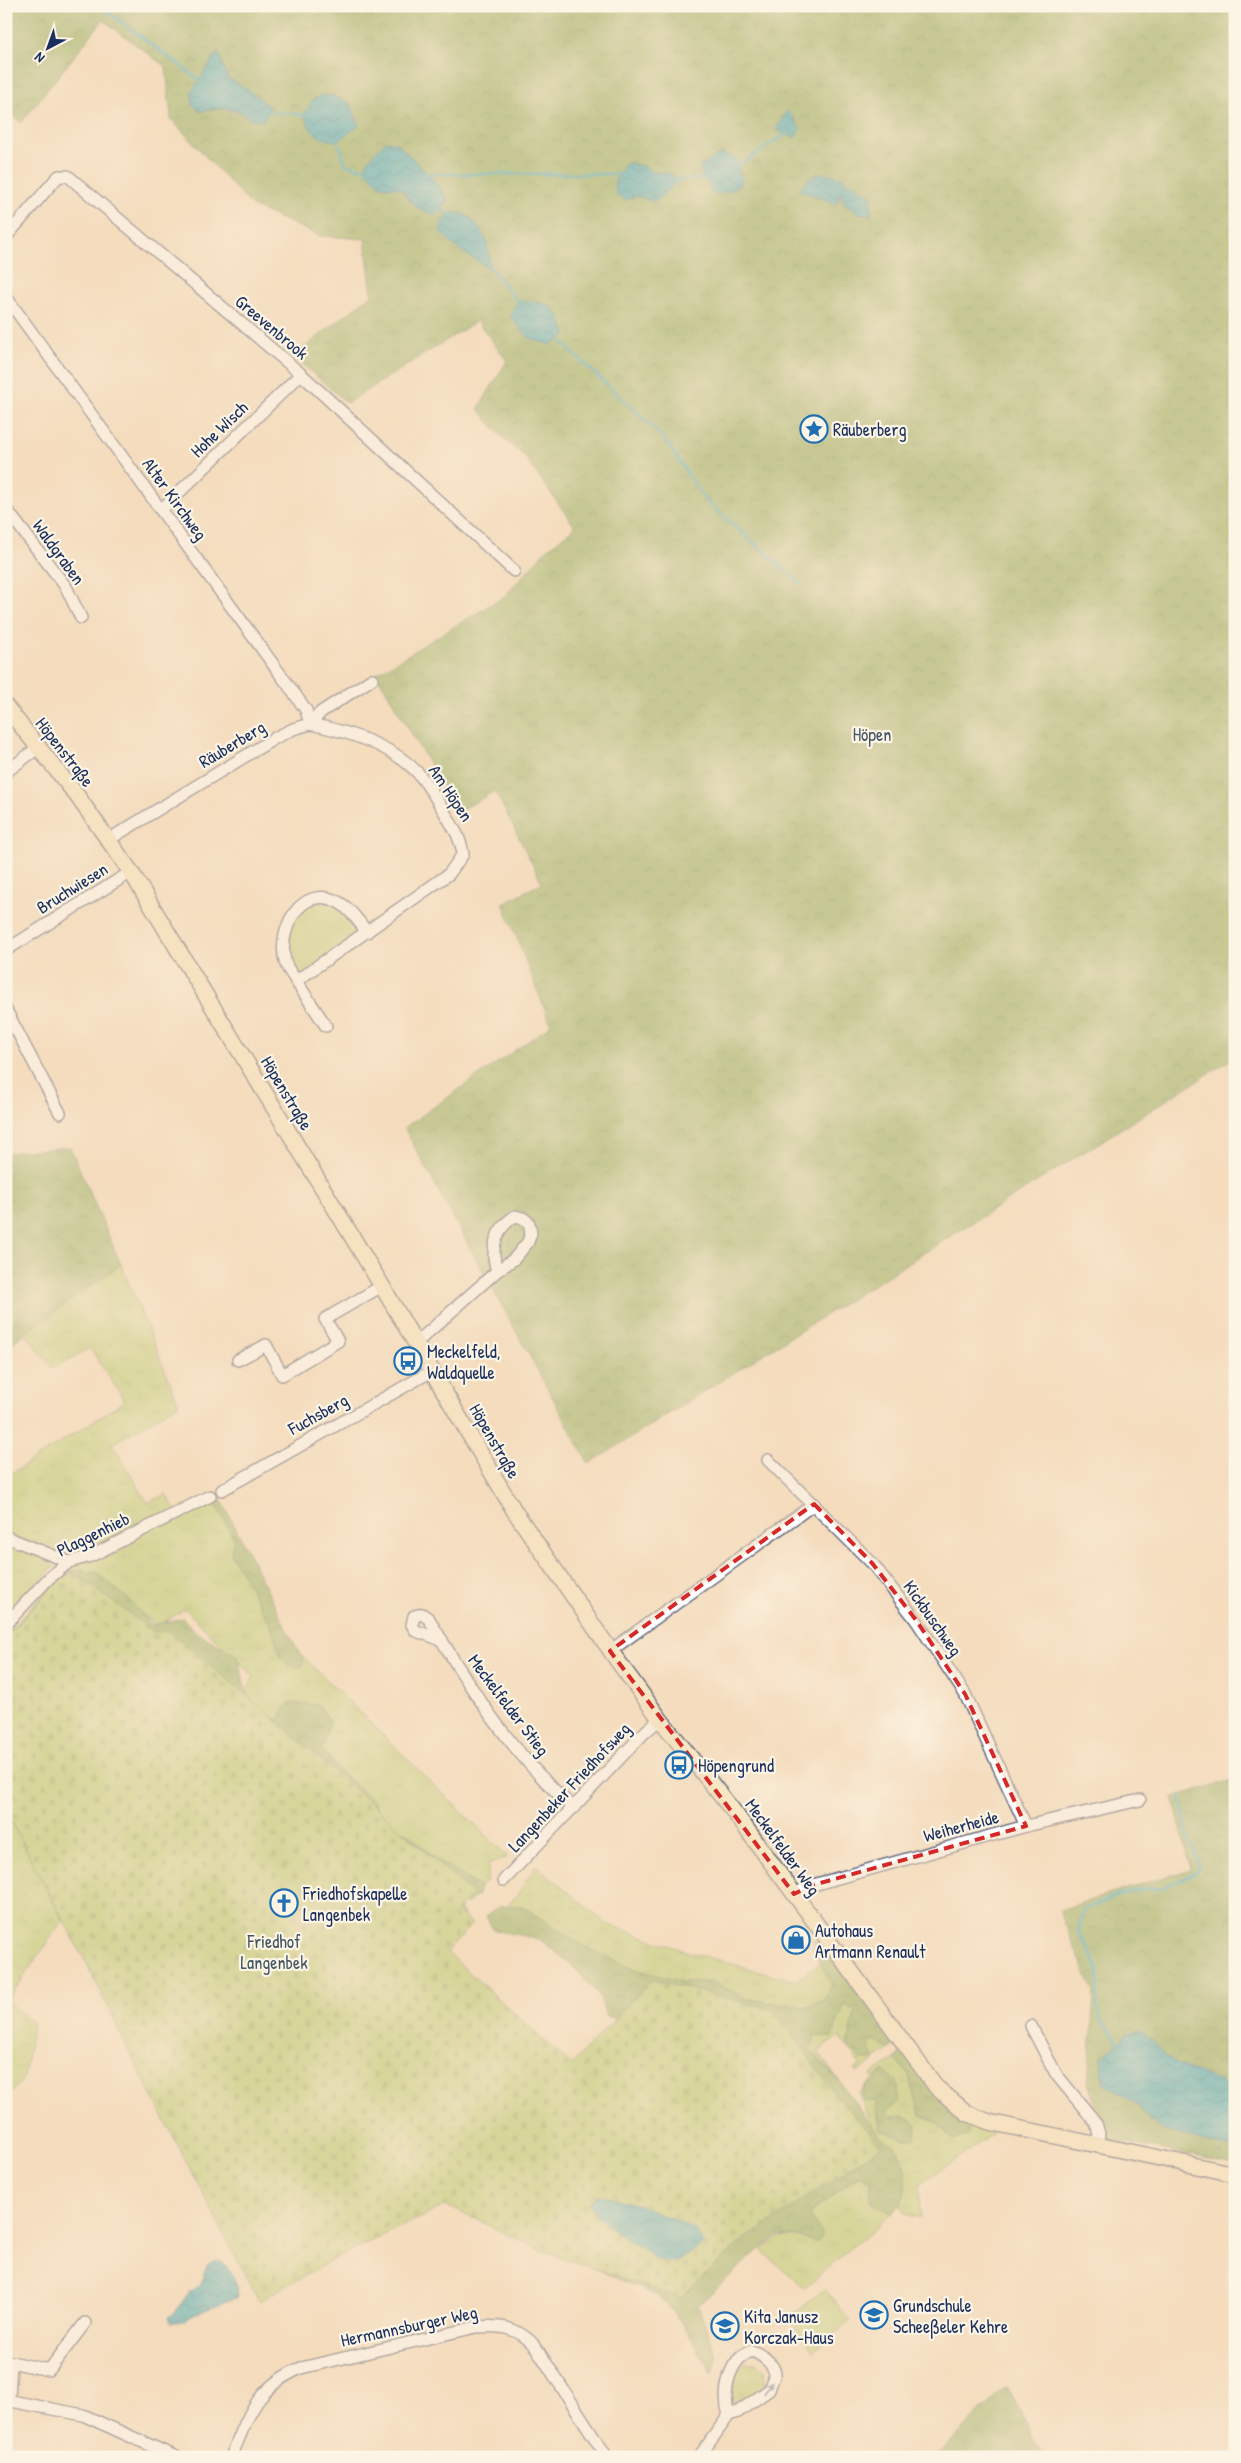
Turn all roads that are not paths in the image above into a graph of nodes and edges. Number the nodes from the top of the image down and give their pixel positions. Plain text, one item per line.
1 (6, 237) edge
2 (6, 297) edge
3 (301, 374) junction
4 (6, 509) edge
5 (161, 510) junction
6 (514, 571) dead end
7 (81, 618) dead end
8 (372, 679) dead end
9 (6, 707) edge
10 (310, 724) junction
11 (39, 748) junction
12 (6, 772) edge
13 (108, 840) junction
14 (131, 872) junction
15 (367, 932) junction
16 (6, 950) edge
17 (296, 981) junction
18 (6, 1010) edge
19 (326, 1026) dead end
20 (60, 1114) dead end
21 (497, 1271) junction
22 (382, 1286) junction
23 (416, 1343) junction
24 (238, 1360) dead end
25 (432, 1371) junction
26 (768, 1460) dead end
27 (222, 1490) dead end
28 (210, 1496) dead end
29 (814, 1504) junction
30 (515, 1512) joint
31 (6, 1537) edge
32 (69, 1562) junction
33 (6, 1624) edge
34 (442, 1640) dead end
35 (610, 1651) junction
36 (660, 1719) junction
37 (1140, 1800) dead end
38 (574, 1808) junction
39 (1026, 1826) junction
40 (504, 1880) dead end
41 (794, 1894) junction
42 (1031, 2026) dead end
43 (1097, 2145) junction
44 (1235, 2174) edge
45 (85, 2323) dead end
46 (8, 2362) edge
47 (7, 2400) edge
48 (729, 2415) junction
49 (176, 2457) edge
50 (231, 2457) edge
51 (607, 2457) edge
52 (699, 2457) edge

1 - 3 street, Greevenbrook
2 - 5 street, Alter Kirchweg
3 - 5 street, Hohe Wisch
3 - 6 street, Greevenbrook
4 - 7 street, Waldgraben
5 - 10 street, Alter Kirchweg
8 - 10 street, Räuberberg
9 - 11 main road, Höpenstraße
10 - 13 street, Räuberberg
10 - 15 street, Am Höpen
11 - 12 street
11 - 13 main road, Höpenstraße
13 - 14 main road, Höpenstraße
14 - 16 street, Bruchwiesen
14 - 22 main road, Höpenstraße
15 - 17 street, Am Höpen
15 - 17 street
17 - 19 street
18 - 20 street
21 - 21 street
21 - 23 street
22 - 23 main road, Höpenstraße
22 - 24 street
23 - 25 main road, Höpenstraße
25 - 27 street, Fuchsberg
25 - 30 main road, Höpenstraße
26 - 29 street, Kickbuschweg
28 - 32 street, Plaggenhieb
29 - 35 street
29 - 39 street, Kickbuschweg
30 - 35 main road, Meckelfelder Weg
31 - 32 street
32 - 33 street, Plaggenhieb
34 - 38 street, Meckelfelder Stieg
35 - 36 main road, Meckelfelder Weg
36 - 38 street, Langenbeker Friedhofsweg
36 - 41 main road, Meckelfelder Weg
37 - 39 street, Weiherheide
38 - 40 street, Langenbeker Friedhofsweg
39 - 41 street, Weiherheide
41 - 43 main road, Meckelfelder Weg
42 - 43 street
43 - 44 main road, Meckelfelder Weg
45 - 46 street
46 - 47 street
47 - 49 street
48 -> 48 street
48 - 52 street
50 - 51 street, Hermannsburger Weg

